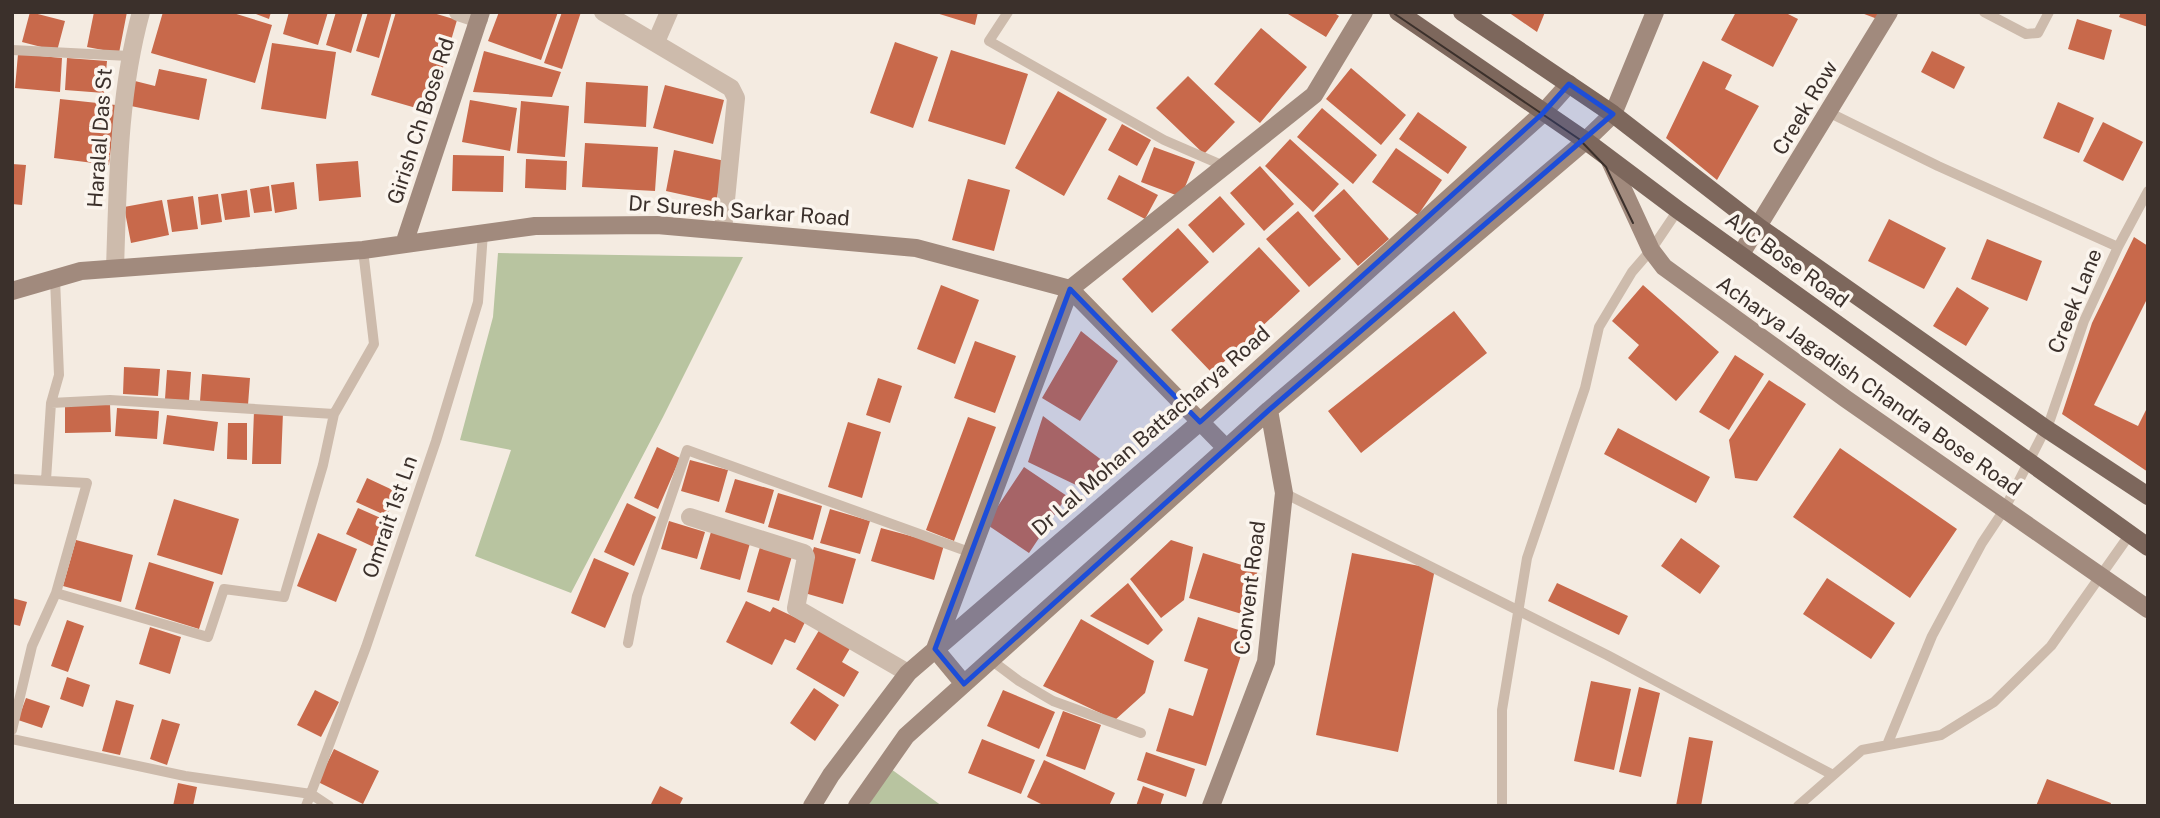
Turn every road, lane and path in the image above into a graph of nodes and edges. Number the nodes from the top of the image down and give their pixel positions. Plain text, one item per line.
1 (141, 12) edge
2 (458, 12) edge
3 (603, 12) edge
4 (669, 12) edge
5 (1008, 12) edge
6 (1364, 12) edge
7 (1398, 12) edge
8 (1462, 12) edge
9 (1655, 12) edge
10 (1889, 12) edge
11 (1984, 12) edge
12 (2049, 12) edge
13 (480, 15) edge
14 (656, 42) junction
15 (12, 50) edge
16 (129, 56) junction
17 (1569, 84) junction
18 (1544, 112) junction
19 (1828, 112) junction
20 (1613, 114) junction
21 (1586, 141) junction
22 (1610, 161) junction
23 (1224, 166) junction
24 (2148, 191) edge
25 (1678, 211) junction
26 (2144, 211) edge
27 (1759, 227) junction
28 (723, 230) junction
29 (483, 233) junction
30 (404, 244) junction
31 (2118, 247) junction
32 (363, 250) junction
33 (1651, 250) junction
34 (1741, 254) junction
35 (115, 268) junction
36 (55, 279) junction
37 (1070, 289) junction
38 (12, 290) edge
39 (51, 403) junction
40 (1269, 410) junction
41 (334, 414) junction
42 (1200, 422) junction
43 (2045, 428) junction
44 (1226, 448) junction
45 (2029, 464) junction
46 (12, 480) edge
47 (46, 480) junction
48 (1284, 493) junction
49 (2148, 496) edge
50 (2004, 510) junction
51 (690, 517) dead end
52 (2130, 534) junction
53 (2148, 547) edge
54 (972, 553) junction
55 (2100, 576) junction
56 (56, 593) junction
57 (2148, 609) edge
58 (1519, 610) junction
59 (628, 643) dead end
60 (935, 649) junction
61 (990, 660) junction
62 (908, 673) junction
63 (964, 684) junction
64 (12, 730) edge
65 (1141, 733) dead end
66 (12, 739) edge
67 (1887, 745) junction
68 (1833, 775) junction
69 (311, 794) junction
70 (306, 806) edge
71 (329, 806) edge
72 (812, 806) edge
73 (857, 806) edge
74 (1210, 806) edge
75 (1502, 806) edge
76 (1798, 806) edge

1 - 16 street, Haralal Das St
2 - 13 street
3 - 14 street
4 - 14 street
5 - 23 lane
6 - 23 street
7 - 18 main road, AJC Bose Road
8 - 17 main road
9 - 20 street
10 - 19 street, Creek Row
11 - 12 lane
13 - 30 street, Girish Ch Bose Rd
14 - 28 street
15 - 16 lane
16 - 35 street, Haralal Das St
17 - 18 street
17 - 20 main road
18 - 21 main road, AJC Bose Road
18 - 42 street, Dr Lal Mohan Battacharya Road
19 - 27 street, Creek Row
19 - 31 lane
20 - 21 street
20 - 27 main road
21 - 22 main road, AJC Bose Road
21 - 40 street
22 - 25 main road, AJC Bose Road
22 - 33 street, Acharya Jagadish Chandra Bose Road
23 - 37 street
24 - 26 lane, Creek Lane
25 - 33 lane
25 - 34 main road, AJC Bose Road
26 - 31 lane, Creek Lane
27 - 34 street, Acharya Jagadish Chandra Bose Road
27 - 43 main road
28 - 29 street, Dr Suresh Sarkar Road
28 - 37 street, Dr Suresh Sarkar Road
29 - 30 street, Dr Suresh Sarkar Road
29 - 69 lane, Omrait 1st Ln
30 - 32 street, Dr Suresh Sarkar Road
31 - 43 lane, Creek Lane
32 - 35 street, Dr Suresh Sarkar Road
32 - 41 lane
33 - 50 street, Acharya Jagadish Chandra Bose Road
33 - 58 lane
34 - 45 main road, AJC Bose Road
35 - 36 street, Dr Suresh Sarkar Road
36 - 38 street, Dr Suresh Sarkar Road
36 - 39 lane
37 - 42 street
37 - 54 street
39 - 41 lane
39 - 47 lane
40 - 44 street
40 - 48 street, Convent Road
41 - 56 lane
42 - 44 street
42 - 60 street, Dr Lal Mohan Battacharya Road
43 - 45 lane, Creek Lane
43 - 49 main road
44 - 61 street
45 - 50 lane, Creek Lane
45 - 52 main road, AJC Bose Road
46 - 47 lane
47 - 56 lane
48 - 58 lane
48 - 74 street, Convent Road
50 - 55 street, Acharya Jagadish Chandra Bose Road
50 - 67 lane, Creek Lane
51 - 62 street
52 - 53 main road, AJC Bose Road
52 - 55 lane
54 - 59 lane
54 - 60 street
55 - 57 street, Acharya Jagadish Chandra Bose Road
55 - 67 lane
56 - 64 lane
58 - 68 lane
58 - 75 lane
60 - 62 street, Dr Lal Mohan Battacharya Road
60 - 63 street
61 - 63 street
61 - 65 lane
62 - 72 street, Dr Lal Mohan Battacharya Road
63 - 73 street
66 - 69 lane
67 - 68 lane
68 - 76 lane
69 - 70 lane, Omrait 1st Ln
69 - 71 lane

